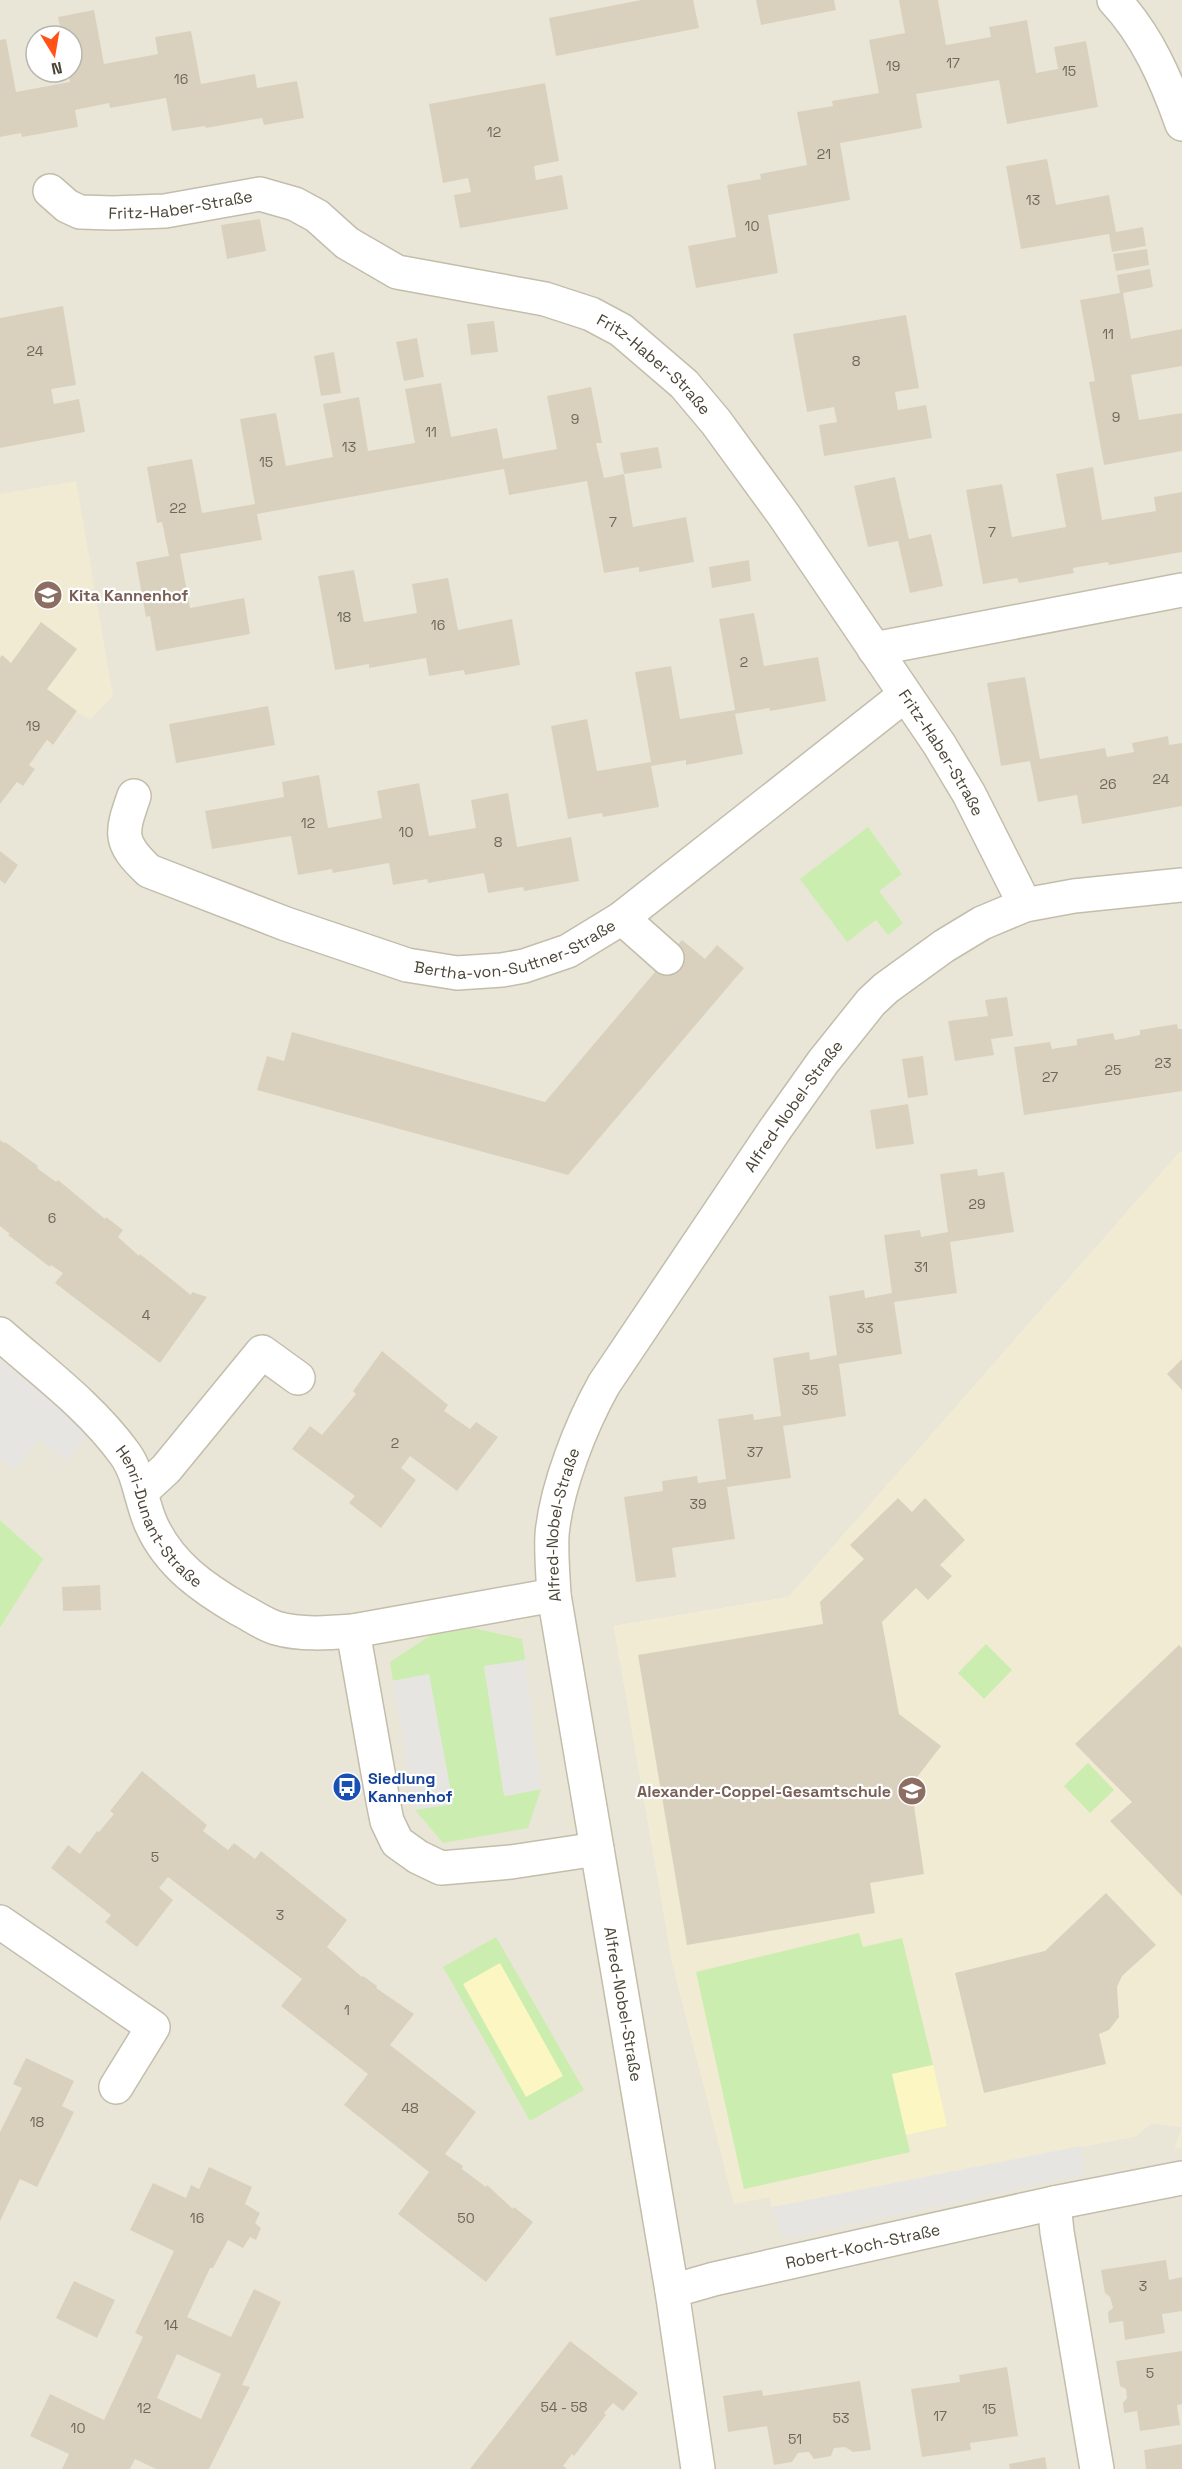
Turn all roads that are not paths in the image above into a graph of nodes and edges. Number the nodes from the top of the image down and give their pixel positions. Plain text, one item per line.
1 (1114, 0) edge
2 (1182, 124) edge
3 (50, 191) dead end
4 (1182, 590) edge
5 (874, 650) junction
6 (905, 695) junction
7 (134, 796) dead end
8 (1182, 885) edge
9 (1025, 905) junction
10 (622, 918) junction
11 (667, 958) dead end
12 (0, 1334) edge
13 (298, 1378) dead end
14 (141, 1492) junction
15 (554, 1595) junction
16 (353, 1631) junction
17 (597, 1849) junction
18 (0, 1922) edge
19 (116, 2088) dead end
20 (1182, 2178) edge
21 (1054, 2203) junction
22 (672, 2291) junction
23 (698, 2469) edge
24 (1097, 2469) edge

1 - 2 street
3 - 5 street, Fritz-Haber-Straße
4 - 5 street
5 - 6 street, Fritz-Haber-Straße
6 - 9 street, Fritz-Haber-Straße
6 - 10 street, Bertha-von-Suttner-Straße
7 - 10 street, Bertha-von-Suttner-Straße
8 - 9 street, Alfred-Nobel-Straße
9 - 15 street, Alfred-Nobel-Straße
10 - 11 street
12 - 14 street, Henri-Dunant-Straße
13 - 14 street
14 - 16 street, Henri-Dunant-Straße
15 - 16 street, Henri-Dunant-Straße
15 - 17 street, Alfred-Nobel-Straße
16 - 17 street
17 - 22 street, Alfred-Nobel-Straße
18 - 19 street
20 - 21 street, Robert-Koch-Straße
21 - 22 street, Robert-Koch-Straße
21 - 24 street
22 - 23 street, Alfred-Nobel-Straße

